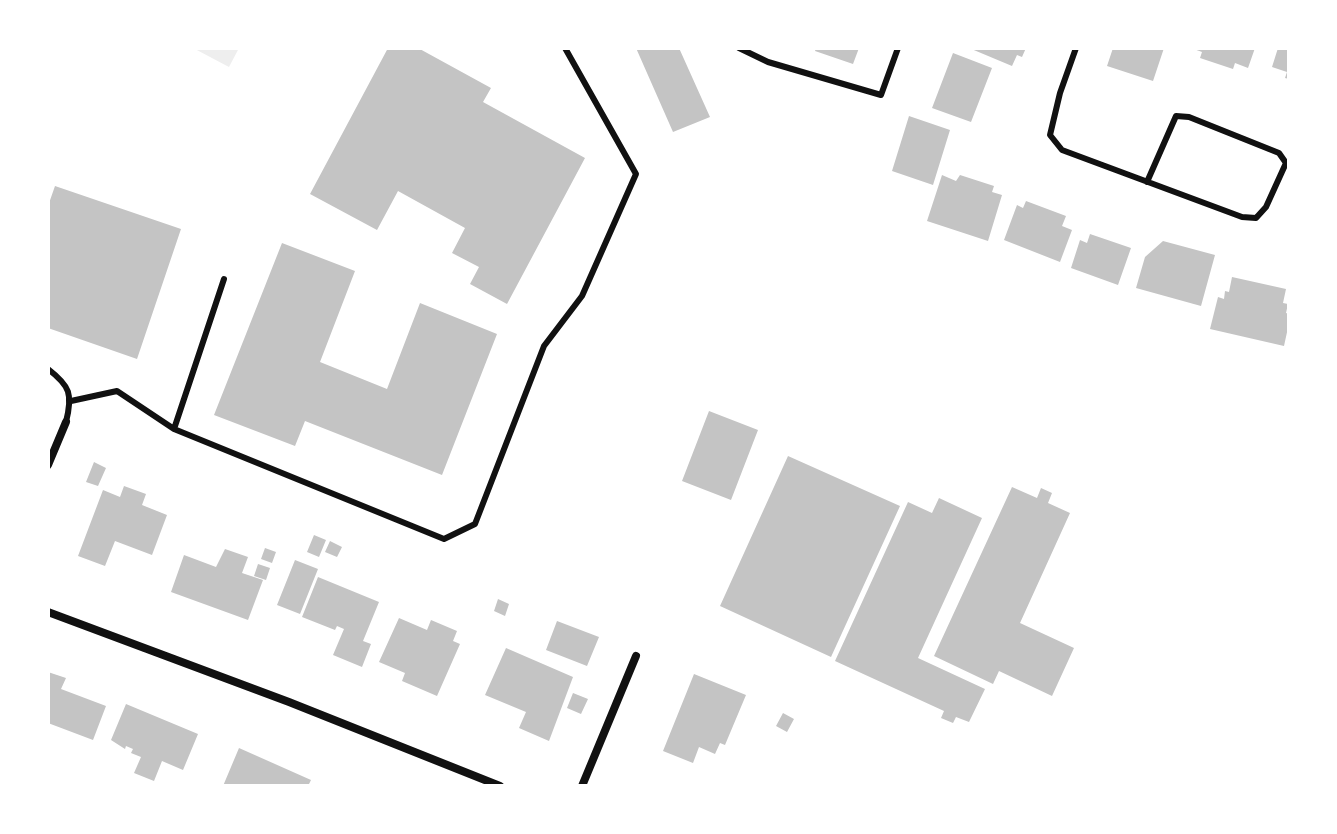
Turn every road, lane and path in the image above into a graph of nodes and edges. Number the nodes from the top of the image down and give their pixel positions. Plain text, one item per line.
1 (565, 48) edge
2 (739, 48) edge
3 (898, 48) edge
4 (1076, 48) edge
5 (1147, 182) junction
6 (224, 279) dead end
7 (48, 369) edge
8 (71, 401) junction
9 (66, 422) joint
10 (174, 429) junction
11 (48, 465) edge
12 (48, 612) edge
13 (636, 656) dead end
14 (500, 786) edge
15 (582, 786) edge

1 - 10 lane
2 - 3 lane
4 - 5 lane
5 - 5 lane
6 - 10 lane
7 - 8 lane
8 - 9 lane
8 - 10 lane
9 - 11 street
12 - 14 street
13 - 15 street

